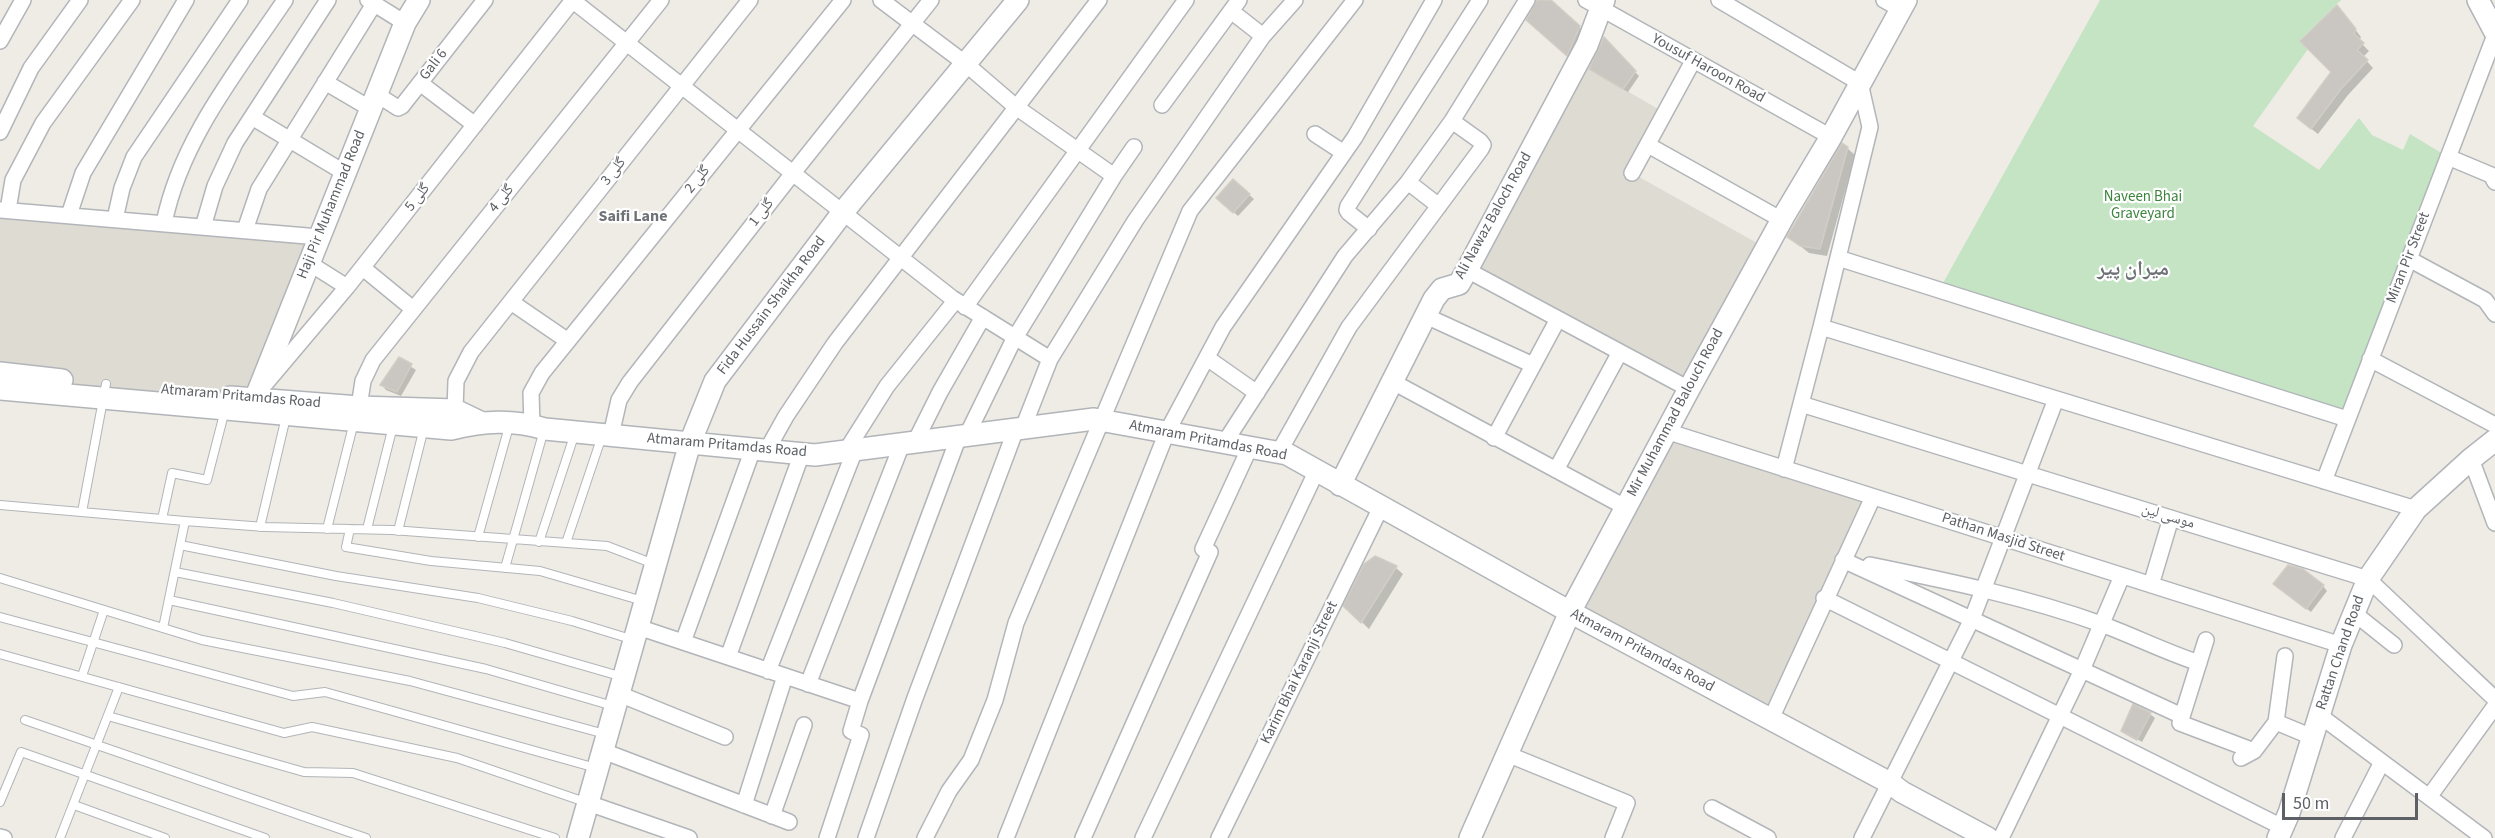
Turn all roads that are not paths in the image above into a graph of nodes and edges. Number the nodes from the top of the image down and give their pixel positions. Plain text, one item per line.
1 (23, 0) edge
2 (80, 0) edge
3 (132, 0) edge
4 (186, 0) edge
5 (240, 0) edge
6 (285, 0) edge
7 (328, 0) edge
8 (419, 0) edge
9 (485, 0) edge
10 (573, 0) edge
11 (661, 0) edge
12 (750, 0) edge
13 (843, 0) edge
14 (881, 0) edge
15 (931, 0) edge
16 (1018, 0) edge
17 (1100, 0) edge
18 (1186, 0) edge
19 (1295, 0) edge
20 (1355, 0) edge
21 (1434, 0) edge
22 (1480, 0) edge
23 (1527, 0) edge
24 (1719, 0) edge
25 (2478, 0) edge
26 (371, 2) edge
27 (1597, 3) edge
28 (1896, 3) edge
29 (1235, 5) edge
30 (405, 23) junction
31 (912, 25) junction
32 (2495, 33) edge
33 (1263, 36) junction
34 (0, 41) edge
35 (627, 44) junction
36 (1693, 61) junction
37 (966, 64) junction
38 (325, 82) junction
39 (1860, 82) junction
40 (420, 83) junction
41 (681, 87) junction
42 (373, 101) junction
43 (1162, 105) dead end
44 (1016, 107) junction
45 (252, 117) junction
46 (1452, 121) junction
47 (475, 125) junction
48 (738, 130) junction
49 (0, 132) edge
50 (1315, 134) dead end
51 (290, 138) junction
52 (1831, 138) junction
53 (1648, 145) junction
54 (1134, 147) dead end
55 (1078, 149) junction
56 (1344, 153) junction
57 (2448, 157) junction
58 (793, 173) junction
59 (1632, 173) dead end
60 (345, 174) junction
61 (1114, 176) junction
62 (1408, 182) junction
63 (2495, 182) edge
64 (1440, 206) junction
65 (4, 210) edge
66 (843, 212) junction
67 (69, 215) junction
68 (115, 219) junction
69 (1782, 220) junction
70 (164, 223) junction
71 (203, 227) junction
72 (1369, 229) junction
73 (245, 230) junction
74 (319, 237) junction
75 (900, 258) junction
76 (1838, 258) junction
77 (2409, 259) junction
78 (309, 263) junction
79 (363, 268) junction
80 (1467, 270) junction
81 (347, 287) junction
82 (511, 302) junction
83 (960, 304) junction
84 (413, 309) junction
85 (2495, 314) edge
86 (1426, 316) junction
87 (983, 317) junction
88 (1558, 319) junction
89 (1821, 327) junction
90 (1015, 338) junction
91 (568, 341) junction
92 (1620, 352) junction
93 (1207, 358) junction
94 (1050, 359) junction
95 (2370, 359) junction
96 (1533, 365) junction
97 (1, 380) edge
98 (1393, 382) junction
99 (1689, 389) junction
100 (105, 391) junction
101 (1257, 393) junction
102 (2056, 399) junction
103 (255, 401) junction
104 (226, 403) junction
105 (1801, 404) junction
106 (455, 410) junction
107 (356, 414) junction
108 (286, 416) junction
109 (2347, 419) junction
110 (1101, 420) junction
111 (480, 422) junction
112 (511, 422) junction
113 (2495, 425) edge
114 (393, 426) junction
115 (425, 427) junction
116 (539, 427) junction
117 (1020, 429) junction
118 (1666, 431) junction
119 (575, 432) junction
120 (1167, 432) junction
121 (607, 435) junction
122 (963, 436) junction
123 (1494, 438) junction
124 (2495, 440) edge
125 (1225, 442) junction
126 (690, 443) junction
127 (909, 443) junction
128 (1250, 447) junction
129 (760, 449) junction
130 (851, 450) junction
131 (1279, 452) junction
132 (802, 453) junction
133 (2470, 459) junction
134 (1784, 469) junction
135 (1317, 470) junction
136 (1556, 470) junction
137 (2028, 474) junction
138 (2324, 481) junction
139 (1340, 485) junction
140 (1873, 497) junction
141 (0, 505) edge
142 (1381, 507) junction
143 (1625, 507) junction
144 (2416, 509) junction
145 (82, 512) junction
146 (2171, 518) junction
147 (162, 519) junction
148 (186, 521) junction
149 (2495, 523) edge
150 (260, 527) junction
151 (327, 529) junction
152 (350, 529) junction
153 (367, 530) junction
154 (398, 531) junction
155 (478, 537) junction
156 (2003, 538) junction
157 (513, 540) junction
158 (539, 542) junction
159 (566, 543) junction
160 (180, 545) junction
161 (1843, 560) junction
162 (655, 565) junction
163 (505, 568) junction
164 (175, 572) junction
165 (2122, 576) junction
166 (0, 578) edge
167 (2368, 579) junction
168 (2151, 585) junction
169 (1985, 588) junction
170 (1824, 598) junction
171 (169, 600) junction
172 (645, 601) junction
173 (104, 610) junction
174 (1570, 612) junction
175 (2354, 613) junction
176 (0, 617) edge
177 (1972, 619) junction
178 (2101, 624) junction
179 (163, 628) junction
180 (636, 634) junction
181 (2206, 640) dead end
182 (93, 642) junction
183 (682, 642) junction
184 (2341, 645) junction
185 (2394, 645) dead end
186 (0, 654) edge
187 (2285, 656) dead end
188 (728, 657) junction
189 (1951, 661) junction
190 (2199, 663) junction
191 (768, 670) junction
192 (2082, 670) junction
193 (81, 676) junction
194 (784, 676) junction
195 (808, 684) junction
196 (119, 687) junction
197 (619, 693) junction
198 (2495, 699) edge
199 (860, 701) junction
200 (2495, 706) edge
201 (2319, 715) junction
202 (108, 716) junction
203 (2061, 716) junction
204 (2182, 716) junction
205 (25, 720) dead end
206 (1770, 721) junction
207 (2276, 722) junction
208 (804, 725) dead end
209 (725, 736) dead end
210 (2313, 737) junction
211 (98, 745) junction
212 (602, 751) junction
213 (1507, 754) junction
214 (2382, 762) junction
215 (86, 774) junction
216 (1890, 783) junction
217 (2429, 797) junction
218 (0, 802) edge
219 (588, 803) junction
220 (744, 805) junction
221 (74, 806) junction
222 (1712, 808) dead end
223 (772, 816) junction
224 (789, 822) dead end
225 (2280, 833) edge
226 (0, 837) edge
227 (4, 838) edge
228 (60, 838) edge
229 (165, 838) edge
230 (265, 838) edge
231 (366, 838) edge
232 (555, 838) edge
233 (578, 838) edge
234 (689, 838) edge
235 (827, 838) edge
236 (866, 838) edge
237 (925, 838) edge
238 (1006, 838) edge
239 (1083, 838) edge
240 (1143, 838) edge
241 (1219, 838) edge
242 (1470, 838) edge
243 (1613, 838) edge
244 (1768, 838) edge
245 (1862, 838) edge
246 (1988, 838) edge
247 (2001, 838) edge
248 (2343, 838) edge
249 (2484, 838) edge

1 - 34 street
2 - 49 street
3 - 65 street
4 - 67 street
5 - 68 street
6 - 70 street
7 - 45 street
8 - 30 street, Haji Pir Muhammad Road
9 - 40 street, Gali 6
10 - 35 street
10 - 47 street, گلی 5
11 - 35 street, گلی 4
12 - 41 street, گلی 3
13 - 48 street, گلی 2
14 - 31 street
15 - 31 street, گلی 1
16 - 37 street, Fida Hussain Shaikha Road
17 - 44 street
18 - 55 street
19 - 33 street
20 - 110 street
21 - 56 street
22 - 72 street
23 - 46 street
24 - 39 street
25 - 32 street
26 - 30 street
26 - 38 street
27 - 36 street, Yousuf Haroon Road
27 - 80 street, Ali Nawaz Baloch Road
28 - 39 street, Mir Muhammad Balouch Road
29 - 33 street
29 - 43 street
30 - 42 street, Haji Pir Muhammad Road
31 - 37 street
31 - 58 street, گلی 1
32 - 57 street, Miran Pir Street
33 - 94 street
35 - 41 street
35 - 84 street, گلی 4
36 - 52 street, Yousuf Haroon Road
36 - 53 street
37 - 44 street
37 - 66 street, Fida Hussain Shaikha Road
38 - 42 street
38 - 51 street
39 - 52 street, Mir Muhammad Balouch Road
39 - 76 street
40 - 42 street, Gali 6
40 - 47 street
41 - 48 street
41 - 82 street, گلی 3
42 - 60 street, Haji Pir Muhammad Road
44 - 55 street
44 - 75 street
45 - 51 street
45 - 71 street
46 - 62 street
46 - 64 street
47 - 79 street, گلی 5
48 - 58 street
48 - 91 street, گلی 2
50 - 56 street
51 - 60 street
51 - 73 street
52 - 69 street, Mir Muhammad Balouch Road
53 - 59 street
53 - 69 street
54 - 61 street
55 - 61 street
55 - 83 street
56 - 93 street
57 - 63 street
57 - 77 street, Miran Pir Street
58 - 66 street
58 - 121 street, گلی 1
60 - 74 street, Haji Pir Muhammad Road
61 - 90 street
62 - 64 street
62 - 72 street
64 - 131 street
65 - 67 street
66 - 75 street
66 - 126 street, Fida Hussain Shaikha Road
67 - 68 street
68 - 70 street
69 - 99 street, Mir Muhammad Balouch Road
70 - 71 street
71 - 73 street
72 - 101 street
73 - 74 street
74 - 78 street, Haji Pir Muhammad Road
75 - 83 street
75 - 129 street
76 - 89 street
76 - 109 street
77 - 85 street
77 - 95 street, Miran Pir Street
78 - 81 street
78 - 103 street, Haji Pir Muhammad Road
79 - 81 street, گلی 5
79 - 84 street
80 - 86 street, Ali Nawaz Baloch Road
80 - 88 street
81 - 103 street, گلی 5
82 - 91 street
82 - 106 street, گلی 3
83 - 87 street
83 - 130 street
84 - 107 street, گلی 4
86 - 96 street
86 - 98 street, Ali Nawaz Baloch Road
87 - 90 street
87 - 127 street
88 - 92 street
88 - 96 street
89 - 102 street
89 - 105 street
90 - 94 street
90 - 122 street
91 - 116 street, گلی 2
92 - 99 street
92 - 136 street
93 - 101 street
93 - 120 street
94 - 117 street
95 - 109 street, Miran Pir Street
95 - 113 street
96 - 123 street
97 - 100 street, Atmaram Pritamdas Road
98 - 123 street
98 - 139 street, Ali Nawaz Baloch Road
99 - 118 street, Mir Muhammad Balouch Road
100 - 104 street, Atmaram Pritamdas Road
100 - 145 lane
101 - 125 street
102 - 137 street
102 - 138 street
103 - 104 street, Atmaram Pritamdas Road
103 - 107 street, Atmaram Pritamdas Road
103 - 108 street, Atmaram Pritamdas Road
104 - 147 lane
105 - 134 street
105 - 137 street, موسی لین
106 - 107 street, Atmaram Pritamdas Road
106 - 111 street, Atmaram Pritamdas Road
107 - 108 street, Atmaram Pritamdas Road
107 - 114 street, Atmaram Pritamdas Road
107 - 151 lane
108 - 150 lane
109 - 138 street, Miran Pir Street
110 - 117 street, Atmaram Pritamdas Road
110 - 120 street, Atmaram Pritamdas Road
110 - 237 street
111 - 112 street, Atmaram Pritamdas Road
111 - 115 street, Atmaram Pritamdas Road
112 - 116 street, Atmaram Pritamdas Road
112 - 155 lane
114 - 115 street, Atmaram Pritamdas Road
114 - 153 lane
115 - 154 lane
116 - 119 street, Atmaram Pritamdas Road
116 - 157 lane
117 - 122 street, Atmaram Pritamdas Road
117 - 236 street
118 - 134 street, Pathan Masjid Street
118 - 143 street, Mir Muhammad Balouch Road
119 - 121 street, Atmaram Pritamdas Road
119 - 158 lane
120 - 125 street, Atmaram Pritamdas Road
120 - 238 street
121 - 126 street, Atmaram Pritamdas Road
121 - 159 lane
122 - 127 street, Atmaram Pritamdas Road
122 - 199 street
123 - 136 street
124 - 133 street, Rattan Chand Road
125 - 128 street, Atmaram Pritamdas Road
126 - 129 street, Atmaram Pritamdas Road
126 - 162 street, Fida Hussain Shaikha Road
127 - 130 street, Atmaram Pritamdas Road
127 - 195 street
128 - 131 street, Atmaram Pritamdas Road
128 - 239 street
129 - 132 street, Atmaram Pritamdas Road
129 - 183 street
130 - 132 street, Atmaram Pritamdas Road
130 - 191 street
131 - 135 street, Atmaram Pritamdas Road
132 - 188 street
133 - 144 street, Rattan Chand Road
133 - 149 street
134 - 140 street, Pathan Masjid Street
135 - 139 street, Atmaram Pritamdas Road
135 - 240 street
136 - 143 street
137 - 146 street, موسی لین
137 - 156 street
138 - 144 street
139 - 142 street, Atmaram Pritamdas Road
140 - 156 street, Pathan Masjid Street
140 - 161 street
141 - 145 lane
142 - 174 street, Atmaram Pritamdas Road
142 - 241 street, Karim Bhai Karanji Street
143 - 174 street, Mir Muhammad Balouch Road
144 - 167 street, Rattan Chand Road
145 - 147 lane
146 - 167 street, موسی لین
146 - 168 street
147 - 148 lane
148 - 150 lane
148 - 160 lane
150 - 151 lane
151 - 152 lane
152 - 153 lane
152 - 163 lane
153 - 154 lane
154 - 155 lane
155 - 157 lane
156 - 165 street, Pathan Masjid Street
156 - 169 street
157 - 158 lane
157 - 163 lane
158 - 159 lane
159 - 162 lane
160 - 164 lane
160 - 180 lane
161 - 169 street
161 - 170 street
161 - 177 street
162 - 172 street, Fida Hussain Shaikha Road
163 - 172 lane
164 - 171 lane
164 - 197 lane
165 - 168 street, Pathan Masjid Street
165 - 178 street
166 - 173 lane
167 - 175 street, Rattan Chand Road
167 - 198 street, موسی لین
168 - 184 street, Pathan Masjid Street
169 - 177 street
169 - 178 street
170 - 189 street
170 - 206 street
171 - 179 lane
171 - 197 lane
172 - 180 street, Fida Hussain Shaikha Road
173 - 179 lane
173 - 182 lane
174 - 206 street, Atmaram Pritamdas Road
174 - 213 street, Mir Muhammad Balouch Road
175 - 184 street, Rattan Chand Road
175 - 185 street
176 - 182 lane
177 - 189 street
177 - 192 street
178 - 190 street
178 - 192 street
179 - 212 lane
180 - 183 street
180 - 197 street, Fida Hussain Shaikha Road
181 - 190 street
182 - 193 lane
182 - 212 lane
183 - 188 street
184 - 201 street, Rattan Chand Road
186 - 193 lane
187 - 207 street
188 - 191 street
189 - 203 street
189 - 216 street
190 - 204 street
191 - 194 street
192 - 203 street
192 - 204 street
193 - 196 lane
194 - 195 street
194 - 220 street
195 - 199 street
196 - 202 lane
196 - 219 lane
197 - 209 street
197 - 212 street, Fida Hussain Shaikha Road
199 - 235 street
200 - 217 street
201 - 210 street, Rattan Chand Road
201 - 214 street
202 - 211 lane
202 - 232 lane
203 - 225 street
203 - 247 street
204 - 207 street
205 - 211 lane
206 - 216 street, Atmaram Pritamdas Road
207 - 210 street
208 - 223 street
210 - 225 street, Rattan Chand Road
211 - 215 lane
211 - 231 lane
212 - 219 street, Fida Hussain Shaikha Road
212 - 220 street
213 - 242 street, Mir Muhammad Balouch Road
213 - 243 street
214 - 217 street
214 - 248 street
215 - 218 lane
215 - 221 lane
215 - 230 lane
216 - 245 street
216 - 246 street, Atmaram Pritamdas Road
217 - 249 street
219 - 233 street, Fida Hussain Shaikha Road
219 - 234 street
220 - 223 street
221 - 228 lane
221 - 229 lane
222 - 244 street
223 - 224 street
226 - 227 street

